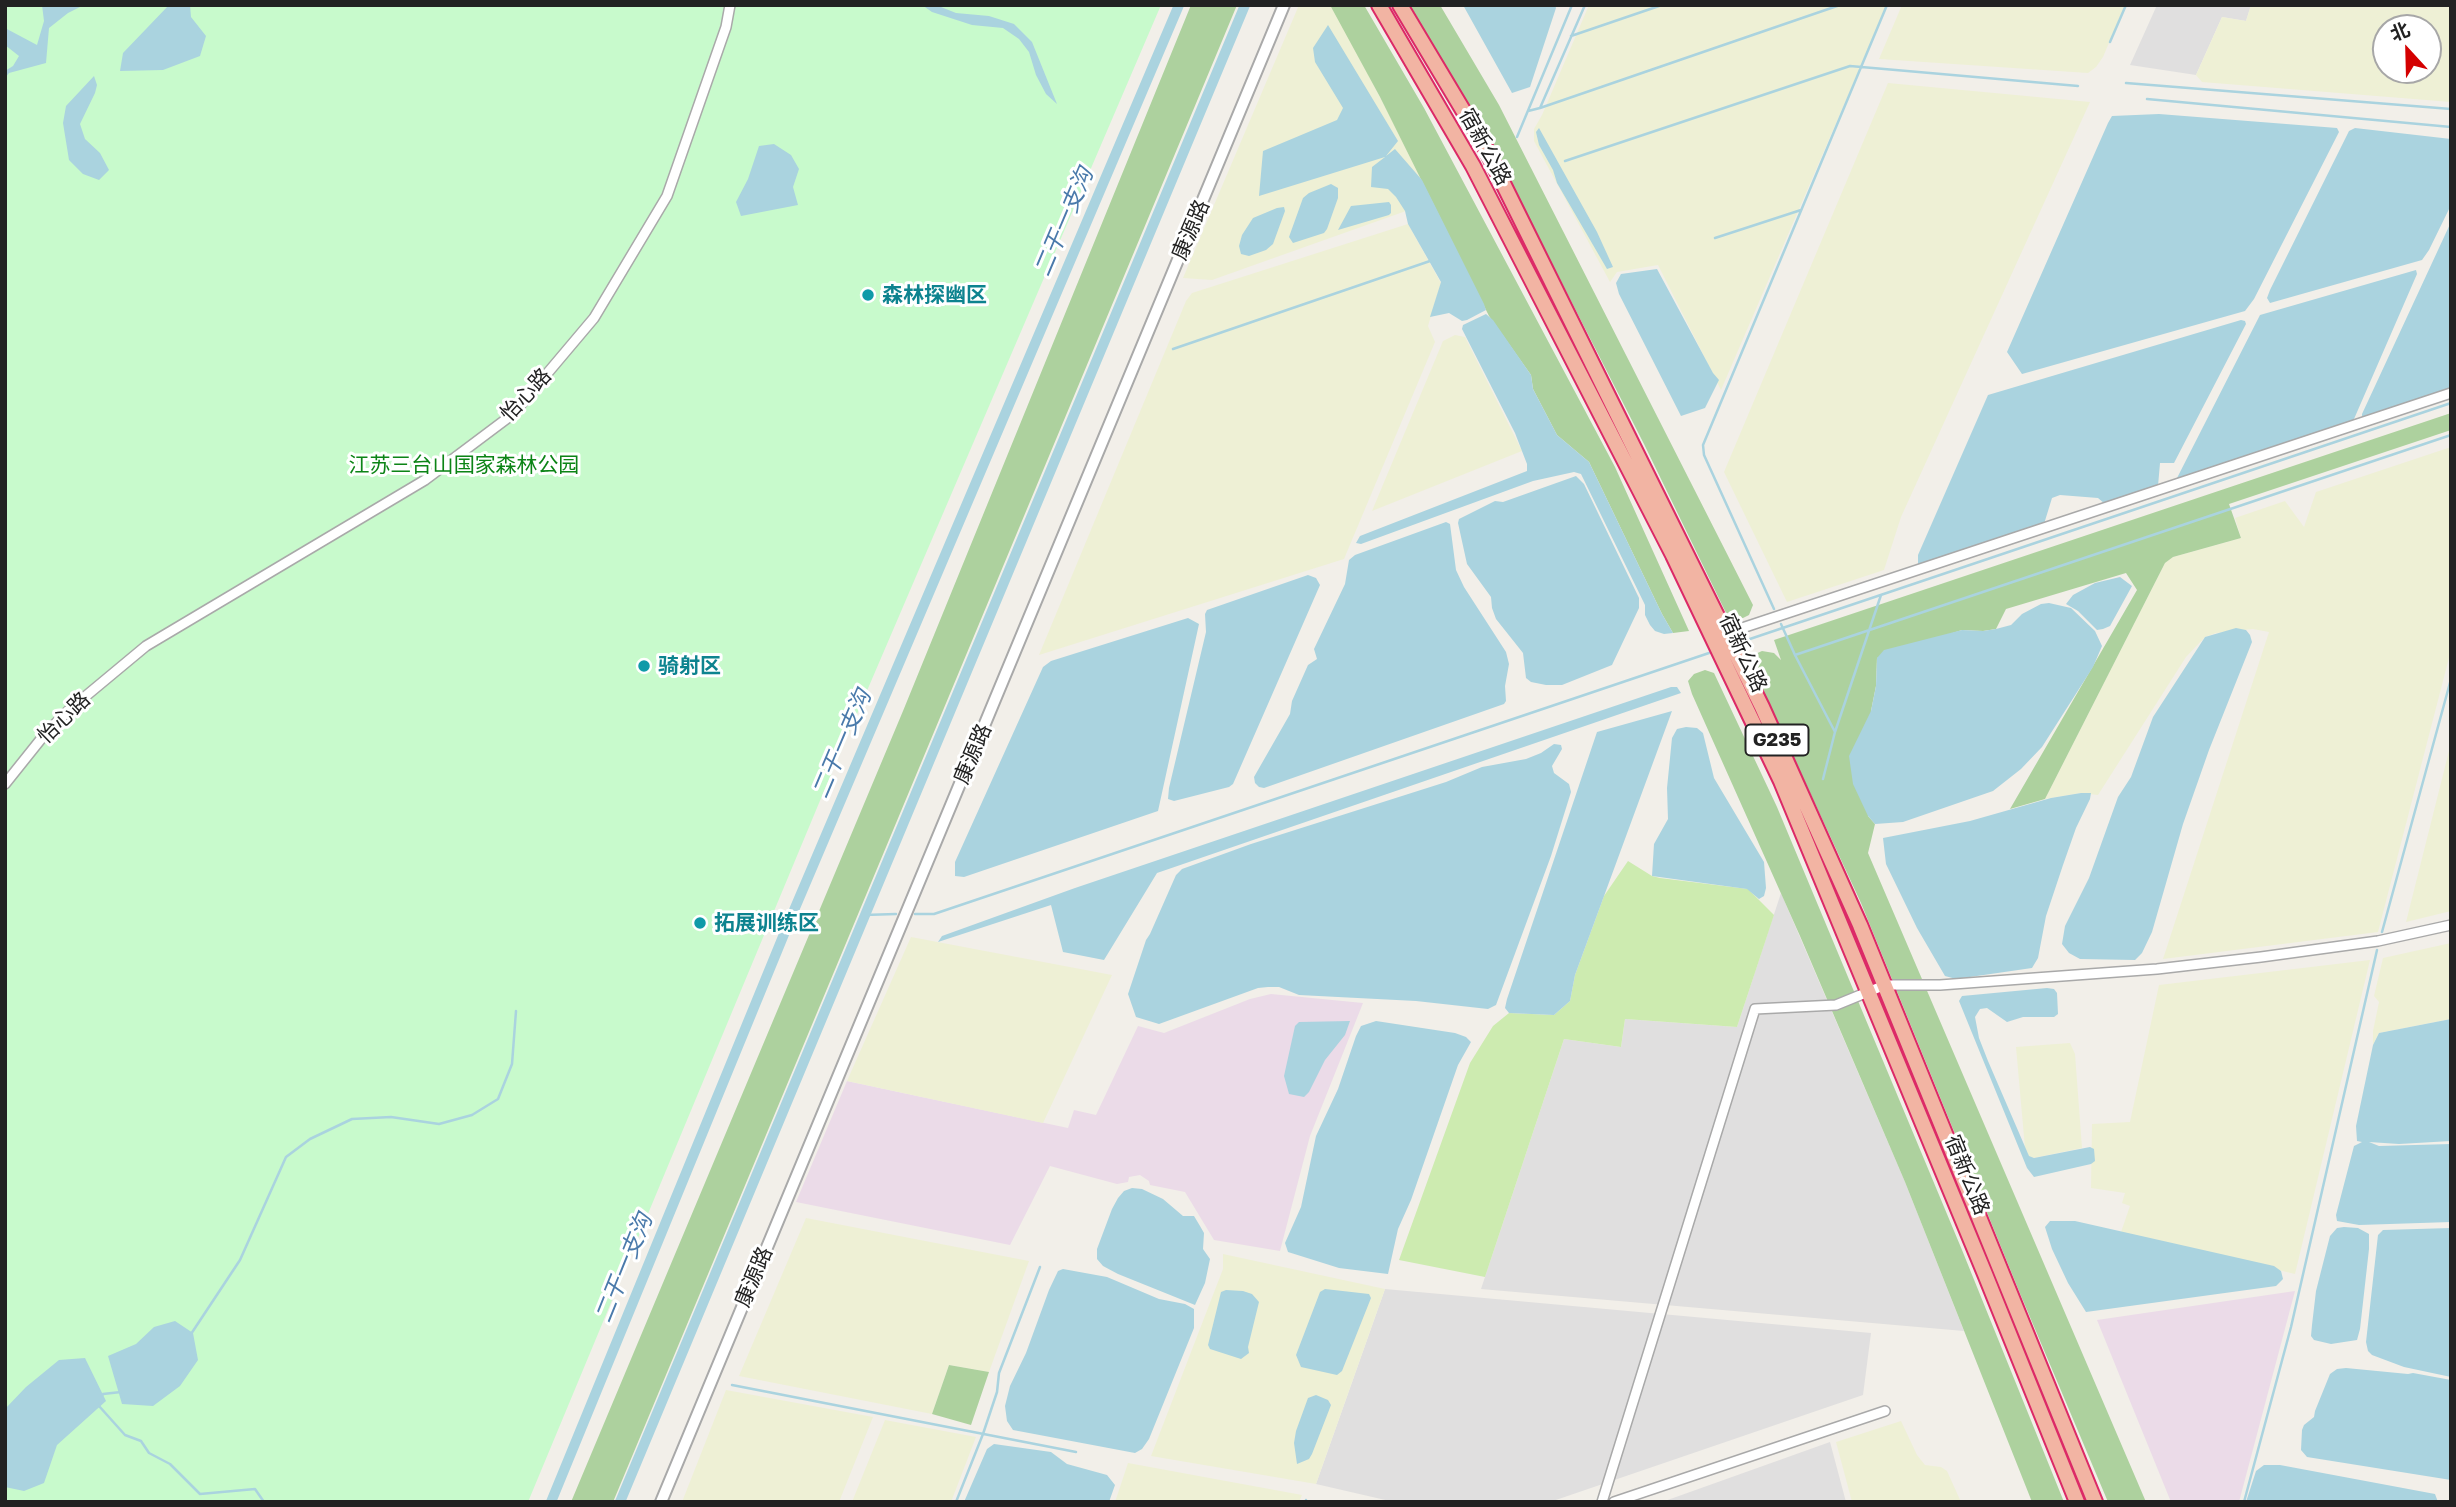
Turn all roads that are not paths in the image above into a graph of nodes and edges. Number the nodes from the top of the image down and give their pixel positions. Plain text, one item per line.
1 (730, 5) edge
2 (1284, 5) edge
3 (1379, 5) edge
4 (1400, 5) edge
5 (2451, 393) edge
6 (1719, 635) junction
7 (5, 784) edge
8 (2451, 925) edge
9 (1885, 985) junction
10 (1868, 992) junction
11 (1885, 1411) dead end
12 (661, 1502) edge
13 (1602, 1502) edge
14 (1614, 1502) edge
15 (2077, 1502) edge
16 (2095, 1502) edge

1 - 7 street, 怡心路
2 - 12 street, 康源路
3 - 6 highway, 宿新公路
4 - 6 highway, 宿新公路 / G235
5 - 6 street
6 - 9 highway, 宿新公路 / G235
6 - 10 highway, 宿新公路
8 - 9 street
9 - 10 street
9 - 16 highway, 宿新公路 / G235
10 - 13 street
10 - 15 highway, 宿新公路
11 - 14 street

